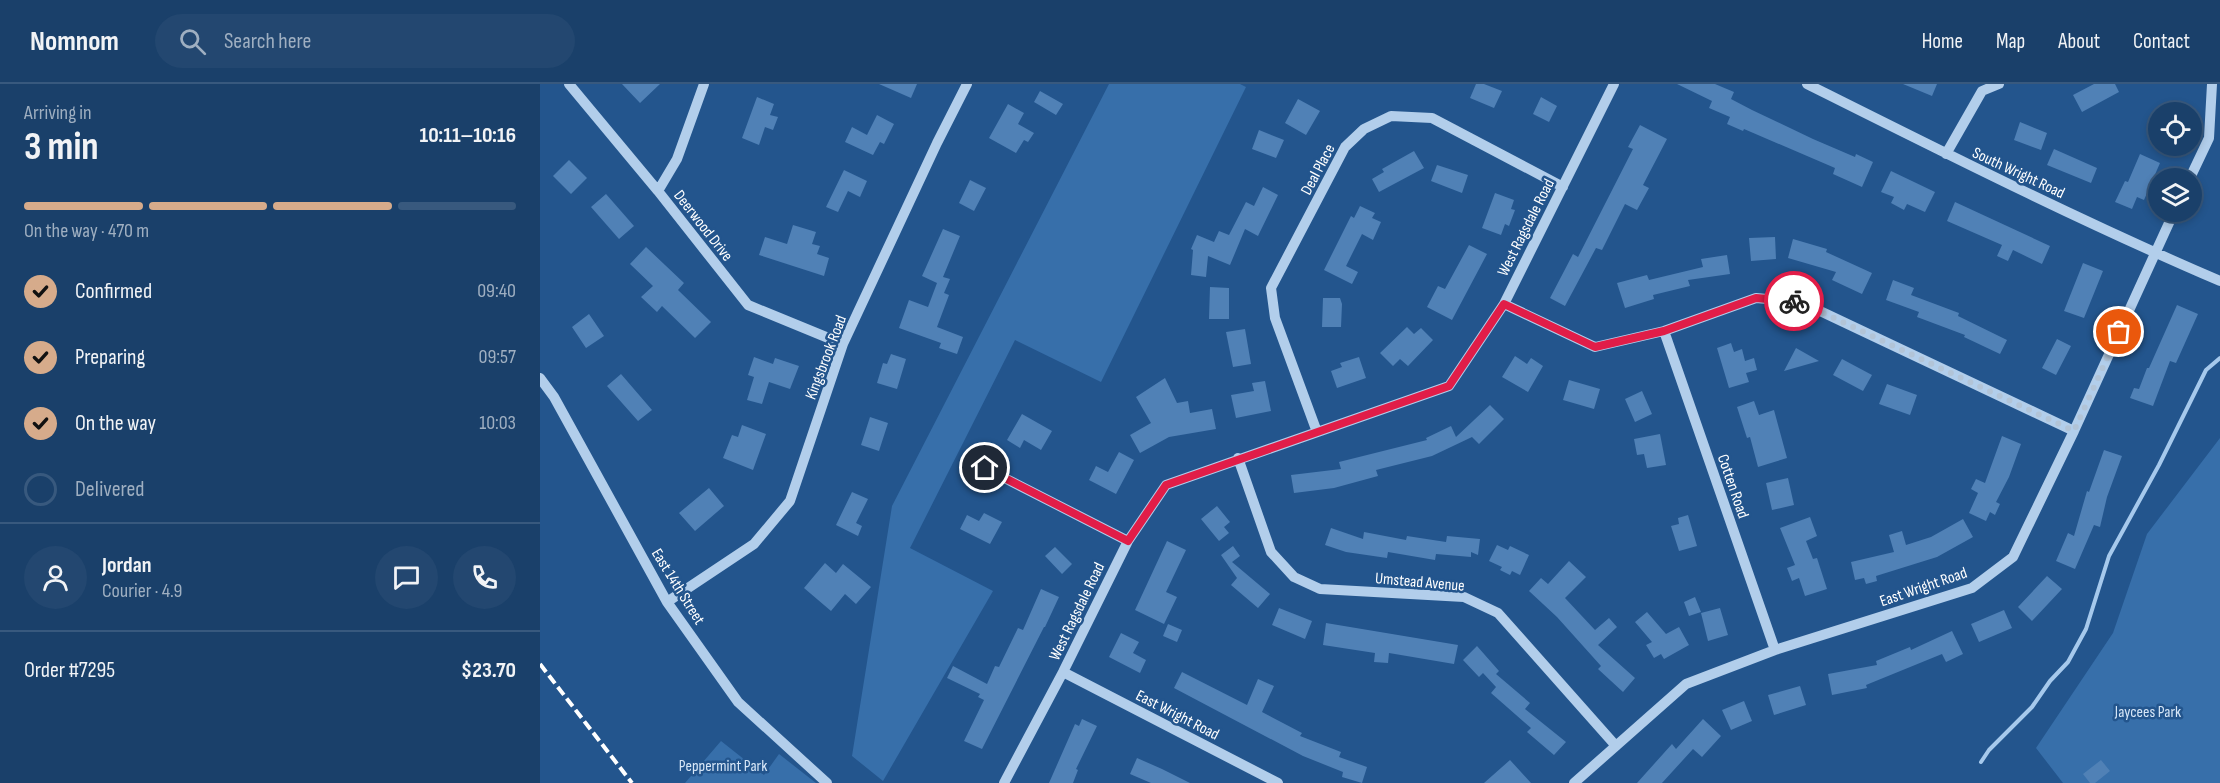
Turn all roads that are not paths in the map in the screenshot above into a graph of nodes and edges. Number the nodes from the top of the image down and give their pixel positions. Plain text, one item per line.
1 (569, 84) edge
2 (704, 84) edge
3 (967, 84) edge
4 (1614, 84) edge
5 (1807, 84) edge
6 (1999, 84) edge
7 (2212, 84) edge
8 (1946, 154) junction
9 (2195, 168) edge
10 (1563, 187) junction
11 (658, 190) junction
12 (2169, 222) edge
13 (2155, 253) junction
14 (2220, 281) edge
15 (1504, 304) junction
16 (1664, 331) junction
17 (843, 344) junction
18 (540, 378) edge
19 (2074, 431) junction
20 (1317, 432) junction
21 (1238, 458) junction
22 (985, 468) dead end
23 (1128, 541) junction
24 (667, 602) junction
25 (1775, 650) junction
26 (1063, 672) junction
27 (1616, 746) junction
28 (827, 783) edge
29 (1005, 783) edge
30 (1278, 783) edge
31 (1574, 783) edge

1 - 11 street, Deerwood Drive
2 - 11 street
3 - 17 street, Kingsbrook Road
4 - 10 street, West Ragsdale Road
5 - 8 street, South Wright Road
6 - 8 street
7 - 9 street
8 - 13 street, South Wright Road
10 - 15 street, West Ragsdale Road
10 - 20 street, Deal Place
11 - 17 street, Deerwood Drive
12 - 13 street, East Wright Road
13 - 14 street, South Wright Road
13 - 19 street, East Wright Road
15 - 16 street
15 - 20 street, West Ragsdale Road
16 - 19 street
16 - 25 street, Cotten Road
17 - 24 street, Kingsbrook Road
18 - 24 street, East 14th Street
19 - 25 street, East Wright Road
20 - 21 street, West Ragsdale Road
21 - 23 street, West Ragsdale Road
21 - 27 street, Umstead Avenue
22 - 23 street
23 - 26 street, West Ragsdale Road
24 - 28 street, East 14th Street
25 - 27 street, East Wright Road
26 - 29 street, West Ragsdale Road
26 - 30 street, East Wright Road
27 - 31 street, East Wright Road

